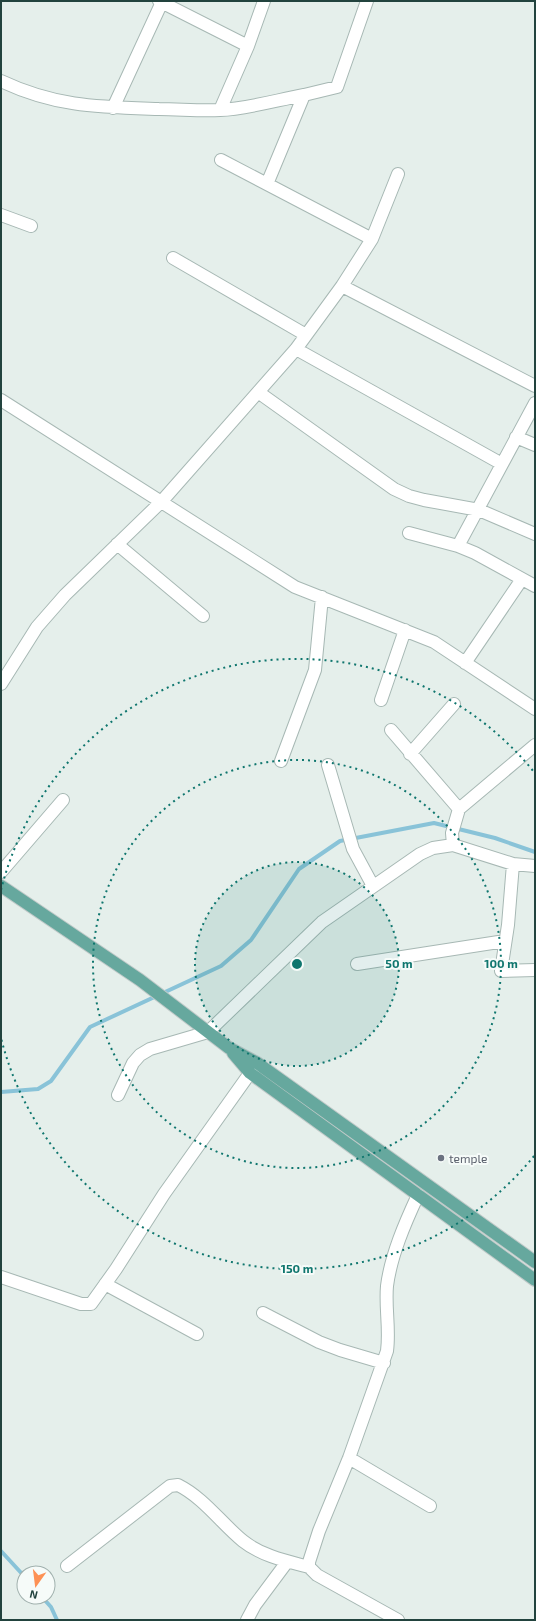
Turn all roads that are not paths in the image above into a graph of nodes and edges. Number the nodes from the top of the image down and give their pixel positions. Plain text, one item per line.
1 (264, 1) edge
2 (367, 1) edge
3 (160, 2) edge
4 (248, 46) junction
5 (1, 81) edge
6 (304, 95) junction
7 (113, 108) junction
8 (220, 110) junction
9 (221, 160) dead end
10 (398, 174) dead end
11 (267, 184) junction
12 (1, 215) edge
13 (31, 226) dead end
14 (372, 239) junction
15 (174, 258) dead end
16 (342, 286) junction
17 (306, 335) junction
18 (296, 349) junction
19 (535, 386) edge
20 (258, 392) junction
21 (1, 400) edge
22 (535, 403) edge
23 (516, 437) junction
24 (535, 445) edge
25 (502, 464) junction
26 (162, 501) junction
27 (479, 510) junction
28 (408, 533) dead end
29 (535, 534) edge
30 (117, 544) junction
31 (458, 546) junction
32 (522, 579) junction
33 (535, 586) edge
34 (322, 597) junction
35 (203, 616) dead end
36 (405, 630) junction
37 (465, 663) junction
38 (1, 684) edge
39 (381, 700) dead end
40 (454, 704) dead end
41 (535, 709) edge
42 (391, 730) dead end
43 (535, 745) edge
44 (410, 754) junction
45 (281, 761) dead end
46 (328, 765) dead end
47 (63, 800) dead end
48 (457, 813) junction
49 (453, 839) junction
50 (513, 864) junction
51 (535, 866) edge
52 (1, 872) edge
53 (1, 886) edge
54 (373, 886) junction
55 (505, 941) junction
56 (356, 964) dead end
57 (535, 970) edge
58 (208, 1032) junction
59 (229, 1048) junction
60 (257, 1063) junction
61 (250, 1073) junction
62 (118, 1095) dead end
63 (418, 1195) junction
64 (535, 1262) edge
65 (1, 1277) edge
66 (535, 1280) edge
67 (105, 1284) junction
68 (262, 1313) dead end
69 (197, 1334) dead end
70 (384, 1363) junction
71 (350, 1458) junction
72 (430, 1506) dead end
73 (287, 1562) junction
74 (67, 1566) dead end
75 (309, 1567) junction
76 (247, 1620) edge
77 (398, 1620) edge

1 - 4 street
2 - 6 street
3 - 4 street
3 - 7 street
4 - 8 street
5 - 7 street
6 - 8 street
6 - 11 street
7 - 8 street
9 - 11 street
10 - 14 street
11 - 14 street
12 - 13 street
14 - 16 street
15 - 17 street
16 - 17 street
16 - 19 street
17 - 18 street
18 - 20 street
18 - 25 street
20 - 26 street
20 - 27 street
21 - 26 street
22 - 23 street
23 - 24 street
23 - 25 street
25 - 27 street
26 - 30 street
26 - 34 street
27 - 29 street
27 - 31 street
28 - 31 street
30 - 35 street
30 - 38 street
31 - 32 street
32 - 33 street
32 - 37 street
34 - 36 street
34 - 45 street
36 - 37 street
36 - 39 street
37 - 41 street
40 - 44 street
42 - 44 street
43 - 48 street
44 - 48 street
46 - 54 street
47 - 52 street
48 - 49 street
49 - 50 street
49 - 54 street
50 - 51 street
50 - 55 street
53 - 58 main road
54 - 58 street
55 - 56 street
55 - 57 street
58 - 59 main road
58 - 62 street
59 - 60 main road
59 - 61 main road
60 - 61 street
60 - 64 main road
61 - 63 main road
61 - 67 street
63 - 66 main road
63 - 70 street
65 - 67 street
67 - 69 street
68 - 70 street
70 - 71 street
71 - 72 street
71 - 75 street
73 - 74 street
73 - 75 street
73 - 76 street
75 - 77 street

